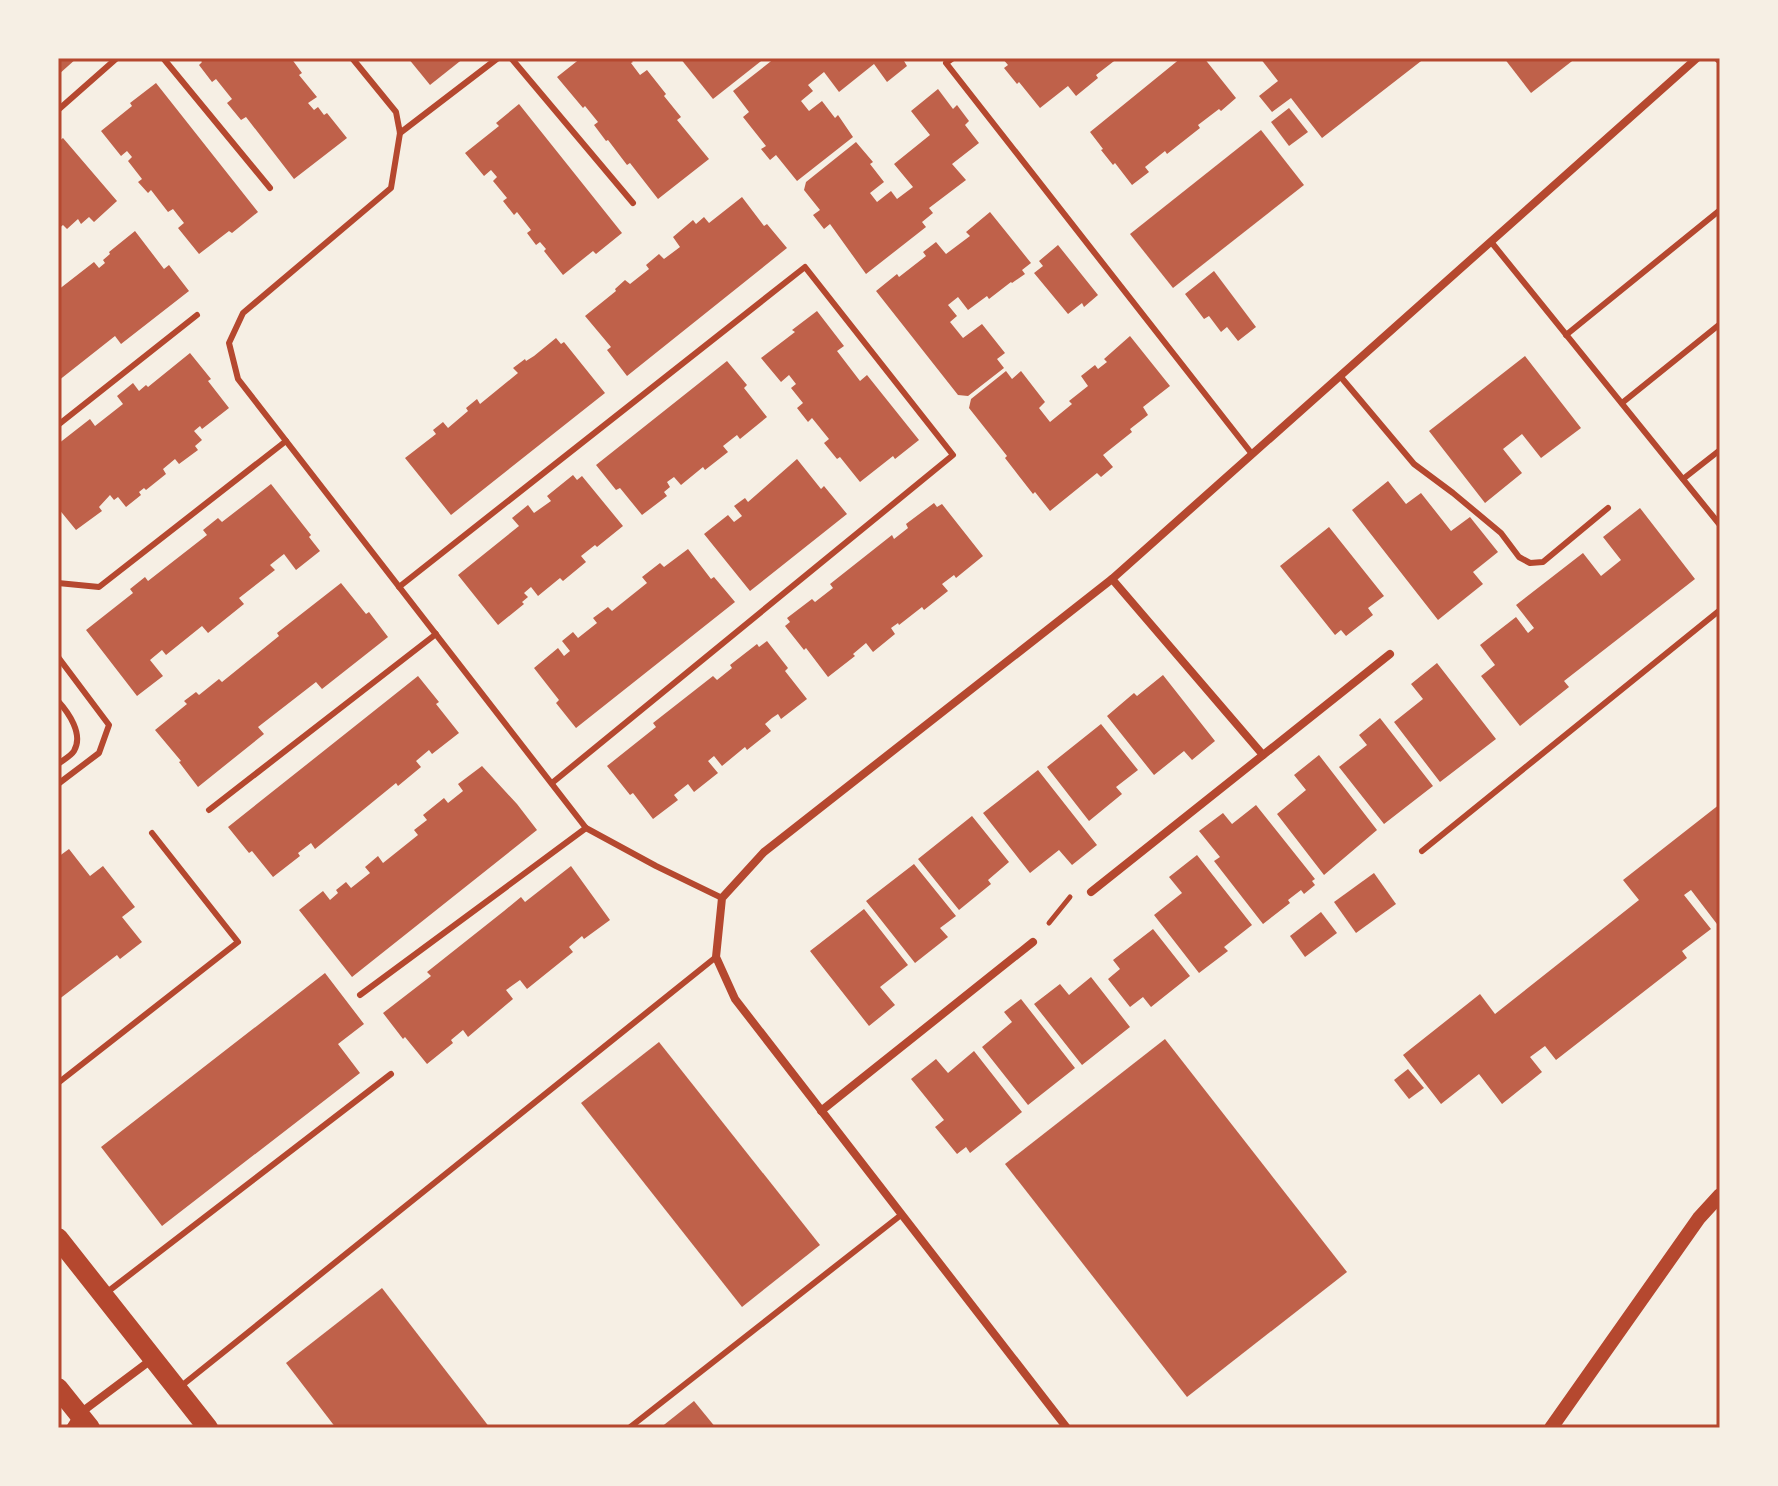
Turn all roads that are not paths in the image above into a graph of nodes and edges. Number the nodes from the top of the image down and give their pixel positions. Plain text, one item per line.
1 (117, 58) edge
2 (163, 58) edge
3 (352, 58) edge
4 (498, 58) edge
5 (511, 58) edge
6 (953, 58) edge
7 (1697, 58) edge
8 (58, 110) edge
9 (400, 133) junction
10 (270, 188) dead end
11 (633, 203) dead end
12 (1720, 210) edge
13 (1492, 243) junction
14 (197, 315) dead end
15 (1720, 324) edge
16 (1566, 335) junction
17 (1340, 376) junction
18 (1622, 403) junction
19 (58, 425) edge
20 (286, 441) junction
21 (1720, 450) edge
22 (1252, 454) junction
23 (1683, 479) junction
24 (1608, 508) dead end
25 (1720, 525) edge
26 (1112, 579) junction
27 (58, 583) edge
28 (399, 587) junction
29 (1720, 610) edge
30 (436, 634) junction
31 (1390, 654) dead end
32 (58, 657) edge
33 (58, 701) edge
34 (1263, 755) junction
35 (58, 764) edge
36 (552, 783) junction
37 (58, 784) edge
38 (209, 810) dead end
39 (586, 828) junction
40 (152, 833) dead end
41 (1422, 851) dead end
42 (1091, 892) road end
43 (722, 898) junction
44 (1033, 942) road end
45 (716, 957) junction
46 (360, 995) dead end
47 (391, 1074) dead end
48 (58, 1083) edge
49 (821, 1111) junction
50 (1720, 1195) edge
51 (901, 1215) junction
52 (58, 1238) edge
53 (103, 1295) junction
54 (153, 1358) junction
55 (58, 1388) edge
56 (178, 1389) junction
57 (79, 1423) edge
58 (208, 1428) edge
59 (629, 1428) edge
60 (1067, 1428) edge
61 (1551, 1428) edge

1 - 8 lane
2 - 10 lane
3 - 9 lane
4 - 9 lane
5 - 11 lane
6 - 22 lane
7 - 13 street
9 - 20 lane
12 - 16 lane
13 - 16 lane
13 - 17 street
14 - 19 lane
15 - 18 lane
16 - 18 lane
17 - 22 street
17 - 24 lane
18 - 23 lane
20 - 27 lane
20 - 28 lane
21 - 23 lane
22 - 26 street
23 - 25 lane
26 - 34 street
26 - 43 street
28 - 30 lane
28 - 36 lane
29 - 41 lane
30 - 36 lane
30 - 38 lane
31 - 34 street
32 - 37 lane
33 - 35 lane
34 - 42 street
36 - 39 lane
39 - 43 lane
39 - 46 lane
40 - 48 lane
43 - 45 street
44 - 49 street
45 - 49 street
45 - 56 lane
47 - 53 lane
49 - 51 street
50 - 61 street
51 - 59 lane
51 - 60 street
52 - 53 main road
53 - 54 main road
54 - 56 main road
54 - 57 street
55 - 57 main road
56 - 58 main road

